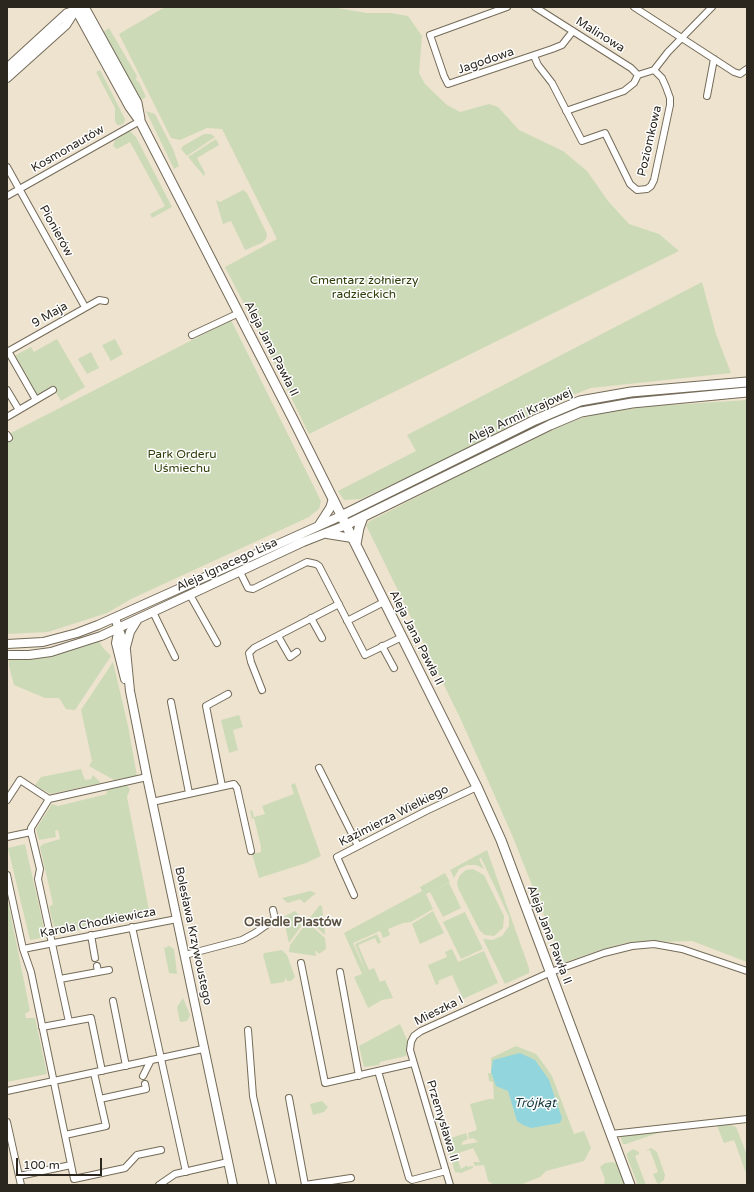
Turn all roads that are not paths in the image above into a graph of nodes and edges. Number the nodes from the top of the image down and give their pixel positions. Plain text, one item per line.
1 (507, 7) edge
2 (535, 7) edge
3 (634, 7) edge
4 (712, 7) edge
5 (80, 9) edge
6 (84, 24) junction
7 (66, 25) junction
8 (573, 31) junction
9 (682, 37) junction
10 (534, 56) junction
11 (714, 59) junction
12 (7, 68) edge
13 (747, 68) edge
14 (654, 70) junction
15 (638, 75) junction
16 (7, 78) edge
17 (706, 96) dead end
18 (566, 111) junction
19 (140, 121) junction
20 (7, 167) edge
21 (20, 189) junction
22 (7, 196) edge
23 (105, 302) dead end
24 (85, 307) junction
25 (239, 313) junction
26 (192, 335) dead end
27 (8, 351) edge
28 (747, 382) edge
29 (7, 390) edge
30 (53, 390) dead end
31 (747, 392) edge
32 (36, 400) junction
33 (18, 410) junction
34 (7, 417) edge
35 (332, 499) junction
36 (357, 508) junction
37 (341, 516) junction
38 (363, 517) junction
39 (346, 525) junction
40 (318, 526) junction
41 (324, 533) junction
42 (354, 542) junction
43 (240, 572) junction
44 (190, 595) junction
45 (384, 602) junction
46 (339, 604) junction
47 (153, 612) junction
48 (115, 618) junction
49 (311, 618) junction
50 (138, 619) junction
51 (347, 621) junction
52 (119, 628) junction
53 (101, 636) junction
54 (278, 636) junction
55 (402, 637) junction
56 (322, 638) dead end
57 (116, 643) junction
58 (217, 643) dead end
59 (7, 644) edge
60 (382, 646) junction
61 (126, 650) junction
62 (297, 652) dead end
63 (7, 655) edge
64 (175, 657) dead end
65 (394, 668) dead end
66 (262, 690) dead end
67 (130, 691) junction
68 (228, 694) dead end
69 (170, 702) dead end
70 (319, 768) dead end
71 (147, 777) junction
72 (222, 786) junction
73 (477, 787) junction
74 (189, 794) junction
75 (49, 799) junction
76 (7, 800) edge
77 (152, 802) junction
78 (31, 832) junction
79 (7, 837) edge
80 (358, 846) junction
81 (251, 851) dead end
82 (7, 875) edge
83 (354, 895) dead end
84 (273, 910) dead end
85 (177, 919) junction
86 (132, 927) junction
87 (91, 936) junction
88 (52, 943) junction
89 (23, 949) junction
90 (186, 955) junction
91 (95, 958) dead end
92 (301, 963) dead end
93 (109, 970) dead end
94 (747, 971) edge
95 (340, 972) dead end
96 (551, 972) junction
97 (60, 979) junction
98 (113, 1001) dead end
99 (69, 1022) junction
100 (42, 1027) junction
101 (248, 1030) dead end
102 (204, 1049) junction
103 (160, 1058) junction
104 (151, 1060) junction
105 (413, 1063) junction
106 (126, 1066) junction
107 (102, 1071) junction
108 (378, 1072) junction
109 (94, 1073) junction
110 (143, 1076) dead end
111 (359, 1076) junction
112 (54, 1081) junction
113 (145, 1084) dead end
114 (7, 1091) edge
115 (289, 1098) dead end
116 (100, 1099) junction
117 (747, 1118) edge
118 (7, 1122) edge
119 (611, 1134) junction
120 (65, 1135) junction
121 (161, 1150) dead end
122 (228, 1162) junction
123 (71, 1165) junction
124 (446, 1171) junction
125 (186, 1172) junction
126 (19, 1176) junction
127 (351, 1178) dead end
128 (75, 1182) edge
129 (309, 1184) edge
130 (21, 1185) edge
131 (159, 1185) edge
132 (233, 1185) edge
133 (273, 1185) edge
134 (302, 1185) edge
135 (450, 1185) edge
136 (630, 1185) edge

1 - 10 street, Jagodowa
2 - 8 street, Malinowa
3 - 9 street
4 - 9 street
5 - 6 main road, Aleja Jana Pawła II
5 - 7 street
5 - 12 street
5 - 19 main road, Aleja Jana Pawła II
6 - 7 street
6 - 19 main road, Aleja Jana Pawła II
7 - 16 street
8 - 10 street, Jagodowa
8 - 15 street, Malinowa
9 - 11 street
9 - 14 street
10 - 18 street, Poziomkowa
11 - 13 street
11 - 17 street
14 - 15 street
14 - 18 street, Poziomkowa
15 - 18 street
19 - 21 street, Kosmonautów
19 - 25 main road, Aleja Jana Pawła II
20 - 21 street, Pionierów
21 - 22 street, Kosmonautów
21 - 24 street, Pionierów
23 - 24 street, 9 Maja
24 - 27 street, 9 Maja
25 - 26 street
25 - 35 main road, Aleja Jana Pawła II
27 - 32 street
28 - 36 main road, Aleja Armii Krajowej
29 - 33 street
30 - 32 street
31 - 38 main road, Aleja Armii Krajowej
32 - 33 street
33 - 34 street
35 - 36 main road
35 - 37 main road, Aleja Jana Pawła II
35 - 40 street
36 - 37 main road, Aleja Armii Krajowej
37 - 39 main road, Aleja Jana Pawła II
37 - 40 street, Aleja Ignacego Lisa
38 - 39 main road, Aleja Armii Krajowej
38 - 42 main road
39 - 41 street, Aleja Ignacego Lisa
39 - 42 main road, Aleja Jana Pawła II
40 - 48 street, Aleja Ignacego Lisa
41 - 42 street
41 - 43 street, Aleja Ignacego Lisa
42 - 45 main road, Aleja Jana Pawła II
43 - 44 street, Aleja Ignacego Lisa
43 - 46 street
44 - 47 street, Aleja Ignacego Lisa
44 - 58 street
45 - 51 street
45 - 55 main road, Aleja Jana Pawła II
46 - 49 street
46 - 51 street
47 - 50 street, Aleja Ignacego Lisa
47 - 64 street
48 - 52 street
48 - 59 street, Aleja Ignacego Lisa
49 - 54 street
49 - 56 street
50 - 52 street, Aleja Ignacego Lisa
50 - 61 street, Bolesława Krzywoustego
51 - 60 street
52 - 53 street, Aleja Ignacego Lisa
52 - 57 street, Bolesława Krzywoustego
52 - 61 street, Bolesława Krzywoustego
53 - 57 street
53 - 63 street, Aleja Ignacego Lisa
54 - 62 street
54 - 66 street
55 - 60 street
55 - 73 main road, Aleja Jana Pawła II
57 - 67 street, Bolesława Krzywoustego
60 - 65 street
61 - 67 street, Bolesława Krzywoustego
67 - 71 street, Bolesława Krzywoustego
68 - 72 street
69 - 74 street
70 - 80 street
71 - 75 street
71 - 77 street, Bolesława Krzywoustego
72 - 74 street
72 - 81 street
73 - 80 street, Kazimierza Wielkiego
73 - 96 main road, Aleja Jana Pawła II
74 - 77 street
75 - 76 street
75 - 78 street
77 - 85 street, Bolesława Krzywoustego
78 - 79 street
78 - 88 street
80 - 83 street, Kazimierza Wielkiego
82 - 89 street
84 - 90 street
85 - 86 street, Karola Chodkiewicza
85 - 90 street, Bolesława Krzywoustego
86 - 87 street, Karola Chodkiewicza
86 - 103 street
87 - 88 street, Karola Chodkiewicza
87 - 91 street
88 - 89 street, Karola Chodkiewicza
88 - 97 street
89 - 100 street
90 - 102 street, Bolesława Krzywoustego
92 - 111 street
93 - 97 street
94 - 96 street, Mieszka I
95 - 111 street
96 - 105 street, Mieszka I
96 - 119 main road, Aleja Jana Pawła II
97 - 99 street
98 - 106 street
99 - 100 street
99 - 107 street
100 - 112 street
101 - 133 street
102 - 103 street
102 - 122 street, Bolesława Krzywoustego
103 - 104 street
103 - 125 street
104 - 106 street
104 - 110 street
105 - 108 street
105 - 124 street, Przemysława II
106 - 107 street
107 - 109 street
108 - 111 street
108 - 124 street
109 - 112 street
109 - 116 street
112 - 114 street
112 - 120 street
113 - 116 street
115 - 129 street
116 - 120 street
117 - 119 street
118 - 126 street
119 - 136 main road, Aleja Jana Pawła II
120 - 123 street
121 - 128 street
122 - 125 street
122 - 132 street, Bolesława Krzywoustego
123 - 126 street
123 - 128 street
124 - 135 street, Przemysława II
125 - 131 street
126 - 130 street
127 - 129 street
129 - 134 street

